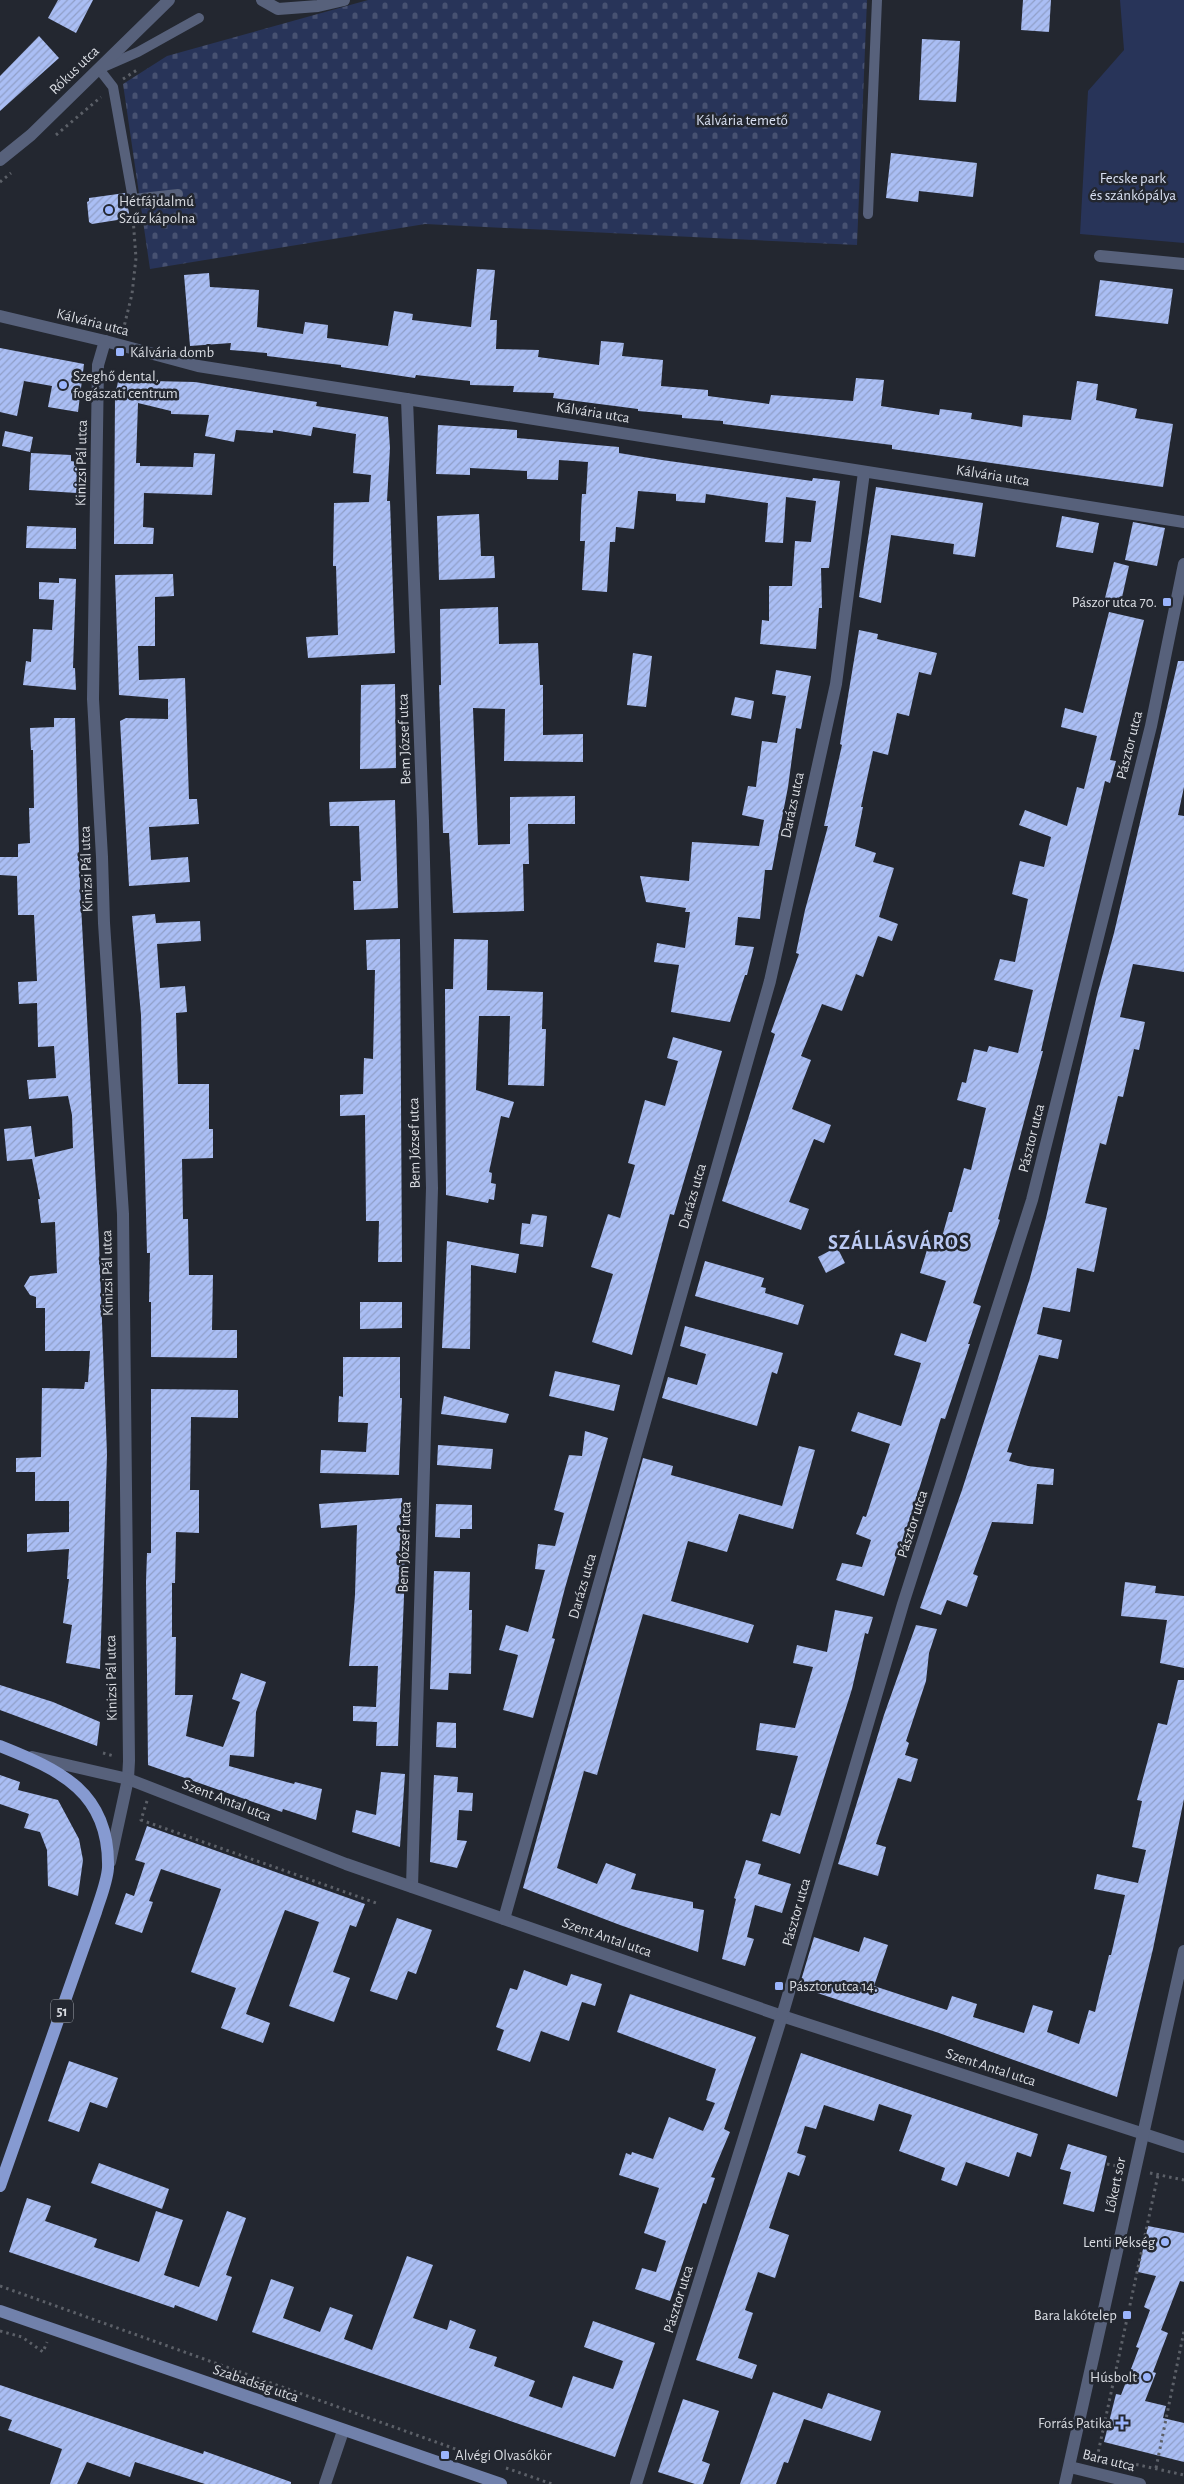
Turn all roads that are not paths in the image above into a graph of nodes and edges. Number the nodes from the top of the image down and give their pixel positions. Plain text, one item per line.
1 (168, 0) edge
2 (262, 0) edge
3 (344, 0) edge
4 (877, 0) edge
5 (199, 18) dead end
6 (99, 69) junction
7 (0, 160) edge
8 (178, 194) dead end
9 (868, 214) dead end
10 (1100, 256) dead end
11 (1184, 264) edge
12 (0, 316) edge
13 (105, 341) junction
14 (407, 399) junction
15 (864, 472) junction
16 (1184, 522) edge
17 (1184, 564) edge
18 (0, 1746) edge
19 (22, 1755) junction
20 (128, 1779) junction
21 (108, 1870) junction
22 (412, 1887) junction
23 (504, 1919) junction
24 (1184, 1951) edge
25 (782, 2016) junction
26 (1143, 2134) junction
27 (1184, 2147) edge
28 (0, 2186) edge
29 (0, 2311) edge
30 (344, 2431) junction
31 (1070, 2467) junction
32 (324, 2484) edge
33 (501, 2484) edge
34 (636, 2484) edge
35 (1065, 2484) edge
36 (1140, 2484) edge

1 - 6 street, Rókus utca
2 - 3 street
4 - 9 lane
5 - 6 lane
6 - 7 street, Rókus utca
6 - 8 lane
10 - 11 street
12 - 13 street, Kálvária utca
13 - 14 street, Kálvária utca
13 - 20 street, Kinizsi Pál utca
14 - 15 street, Kálvária utca
14 - 22 street, Bem József utca
15 - 16 street, Kálvária utca
15 - 23 street, Darázs utca
17 - 25 street, Pásztor utca
18 - 19 main road, Szent Antal utca / 51
19 - 20 street, Szent Antal utca
19 - 21 main road, Szent Antal utca / 51
20 - 21 street, Kinizsi Pál utca
20 - 22 street, Szent Antal utca
21 - 28 main road, Kinizsi Pál utca / 51
22 - 23 street, Szent Antal utca
23 - 25 street, Szent Antal utca
24 - 26 street, Lőkert sor
25 - 26 street, Szent Antal utca
25 - 34 street, Pásztor utca
26 - 27 street, Szent Antal utca
26 - 31 street, Lőkert sor
29 - 30 main road, Szabadság utca
30 - 32 street
30 - 33 main road, Szabadság utca
31 - 35 street, Lőkert sor
31 - 36 street, Bara utca

